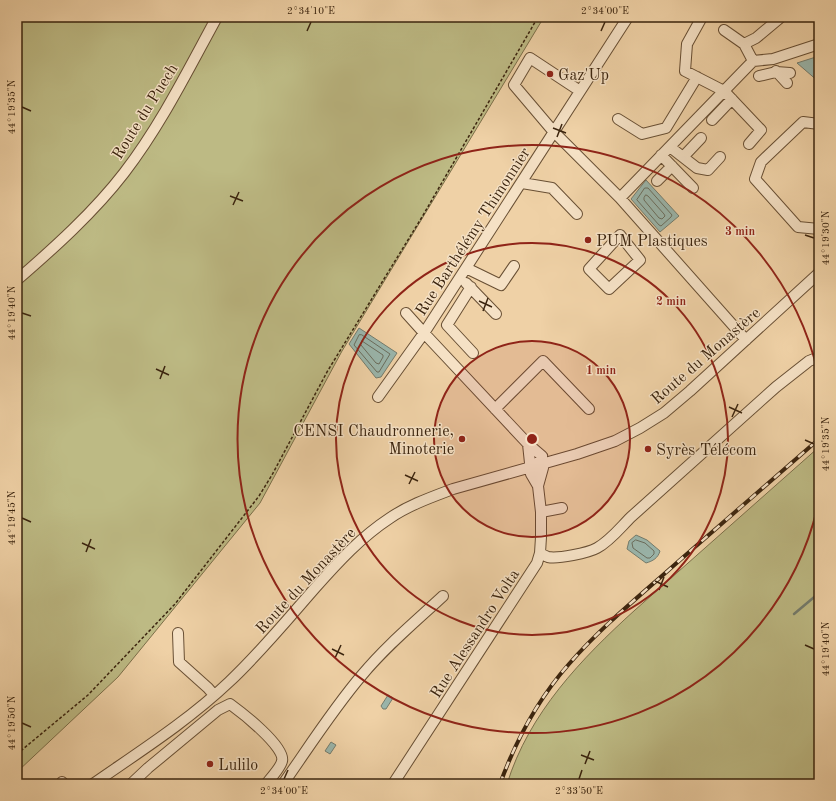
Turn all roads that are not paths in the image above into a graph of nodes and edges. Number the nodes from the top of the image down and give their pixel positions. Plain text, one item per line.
1 (217, 17) edge
2 (628, 17) edge
3 (702, 17) edge
4 (780, 18) edge
5 (724, 30) dead end
6 (744, 44) junction
7 (819, 44) edge
8 (773, 59) junction
9 (753, 61) junction
10 (776, 72) junction
11 (759, 76) dead end
12 (697, 77) junction
13 (788, 78) dead end
14 (580, 91) junction
15 (724, 91) junction
16 (732, 100) junction
17 (618, 119) dead end
18 (712, 120) dead end
19 (819, 124) edge
20 (553, 131) junction
21 (701, 138) dead end
22 (749, 144) dead end
23 (670, 147) junction
24 (661, 155) junction
25 (720, 157) dead end
26 (683, 158) junction
27 (672, 166) junction
28 (657, 182) dead end
29 (522, 183) junction
30 (693, 188) dead end
31 (620, 198) junction
32 (577, 214) dead end
33 (819, 229) edge
34 (620, 235) joint
35 (514, 266) dead end
36 (463, 273) junction
37 (819, 273) edge
38 (17, 280) edge
39 (471, 287) junction
40 (406, 313) dead end
41 (496, 314) dead end
42 (424, 333) junction
43 (746, 340) junction
44 (472, 353) dead end
45 (819, 357) edge
46 (378, 397) dead end
47 (495, 409) junction
48 (589, 409) dead end
49 (535, 466) junction
50 (562, 508) dead end
51 (541, 512) junction
52 (540, 553) junction
53 (443, 596) dead end
54 (178, 633) dead end
55 (214, 695) junction
56 (93, 784) edge
57 (131, 784) edge
58 (266, 784) edge
59 (283, 784) edge
60 (393, 784) edge

1 - 38 street, Route du Puech
2 - 14 street, Rue Barthélémy Thimonnier
3 - 12 street
4 - 6 street
5 - 6 street
6 - 9 street
7 - 8 street
8 - 9 street
8 - 10 street
9 - 15 street
10 - 11 street
10 - 13 street
12 - 15 street
12 - 17 street
14 - 20 street, Rue Barthélémy Thimonnier
14 - 20 street
15 - 16 street
15 - 23 street
16 - 18 street
16 - 22 street
19 - 33 street
20 - 29 street, Rue Barthélémy Thimonnier
20 - 31 street
21 - 26 street
23 - 24 street
23 - 26 street
24 - 27 street
24 - 31 street
25 - 26 street
27 - 28 street
27 - 30 street
29 - 32 street
29 - 36 street, Rue Barthélémy Thimonnier
31 - 43 street
34 - 34 street
35 - 36 street
36 - 39 street
36 - 42 street, Rue Barthélémy Thimonnier
37 - 43 street, Route du Monastère
39 - 41 street
39 - 44 street
40 - 42 street
42 - 46 street
42 - 47 street, Rue Barthélémy Thimonnier
43 - 49 street, Route du Monastère
45 - 52 street
47 - 48 street
47 - 49 street, Rue Barthélémy Thimonnier
49 - 51 street, Rue Alessandro Volta
49 - 55 street, Route du Monastère
50 - 51 street
51 - 52 street, Rue Alessandro Volta
52 - 60 street, Rue Alessandro Volta
53 - 59 street
54 - 55 street
55 - 56 street, Route du Monastère
57 - 58 street

